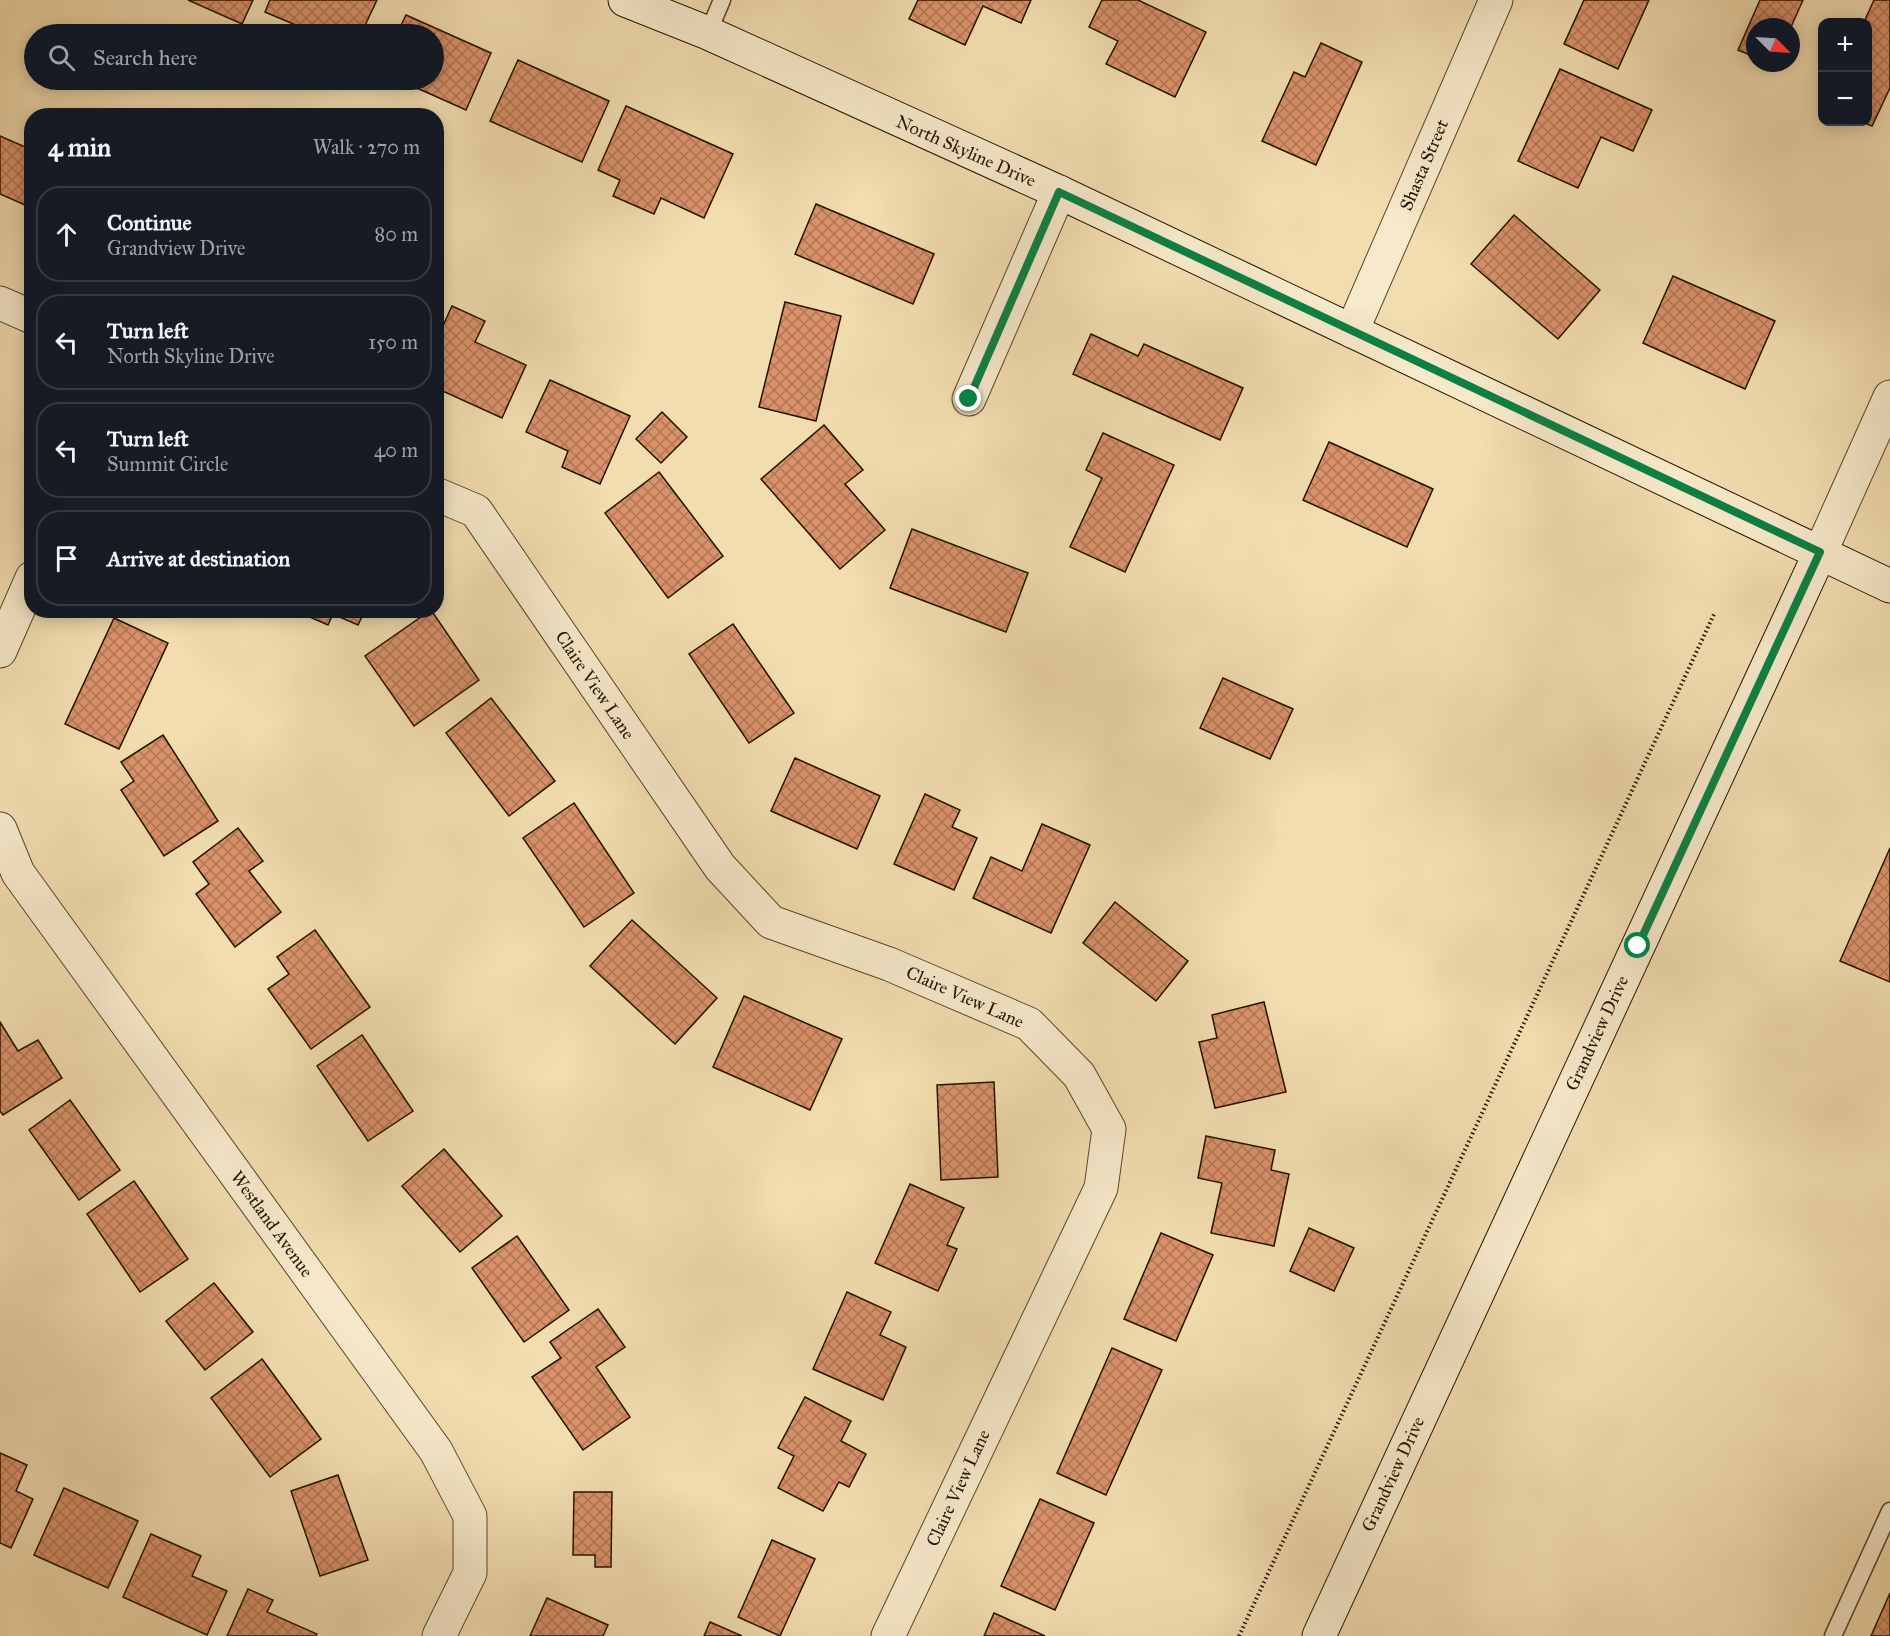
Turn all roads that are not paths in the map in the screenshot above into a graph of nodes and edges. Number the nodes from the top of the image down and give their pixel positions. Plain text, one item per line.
1 (625, 0) edge
2 (722, 0) edge
3 (1496, 0) edge
4 (708, 33) junction
5 (1059, 192) junction
6 (0, 303) edge
7 (24, 314) edge
8 (1352, 331) junction
9 (1890, 397) edge
10 (969, 399) dead end
11 (444, 497) edge
12 (1820, 552) junction
13 (1890, 586) edge
14 (24, 596) edge
15 (0, 651) edge
16 (0, 829) edge
17 (1890, 1511) edge
18 (439, 1636) edge
19 (888, 1636) edge
20 (1319, 1636) edge
21 (1833, 1636) edge

1 - 4 street, North Skyline Drive
2 - 4 lane
3 - 8 street, Shasta Street
4 - 5 street, North Skyline Drive
5 - 8 street, North Skyline Drive
5 - 10 street
6 - 7 street
8 - 12 street, North Skyline Drive
9 - 12 street, Grandview Drive
11 - 19 street, Claire View Lane
12 - 13 street, North Skyline Drive
12 - 20 street, Grandview Drive
14 - 15 street
16 - 18 street, Westland Avenue
17 - 21 lane

